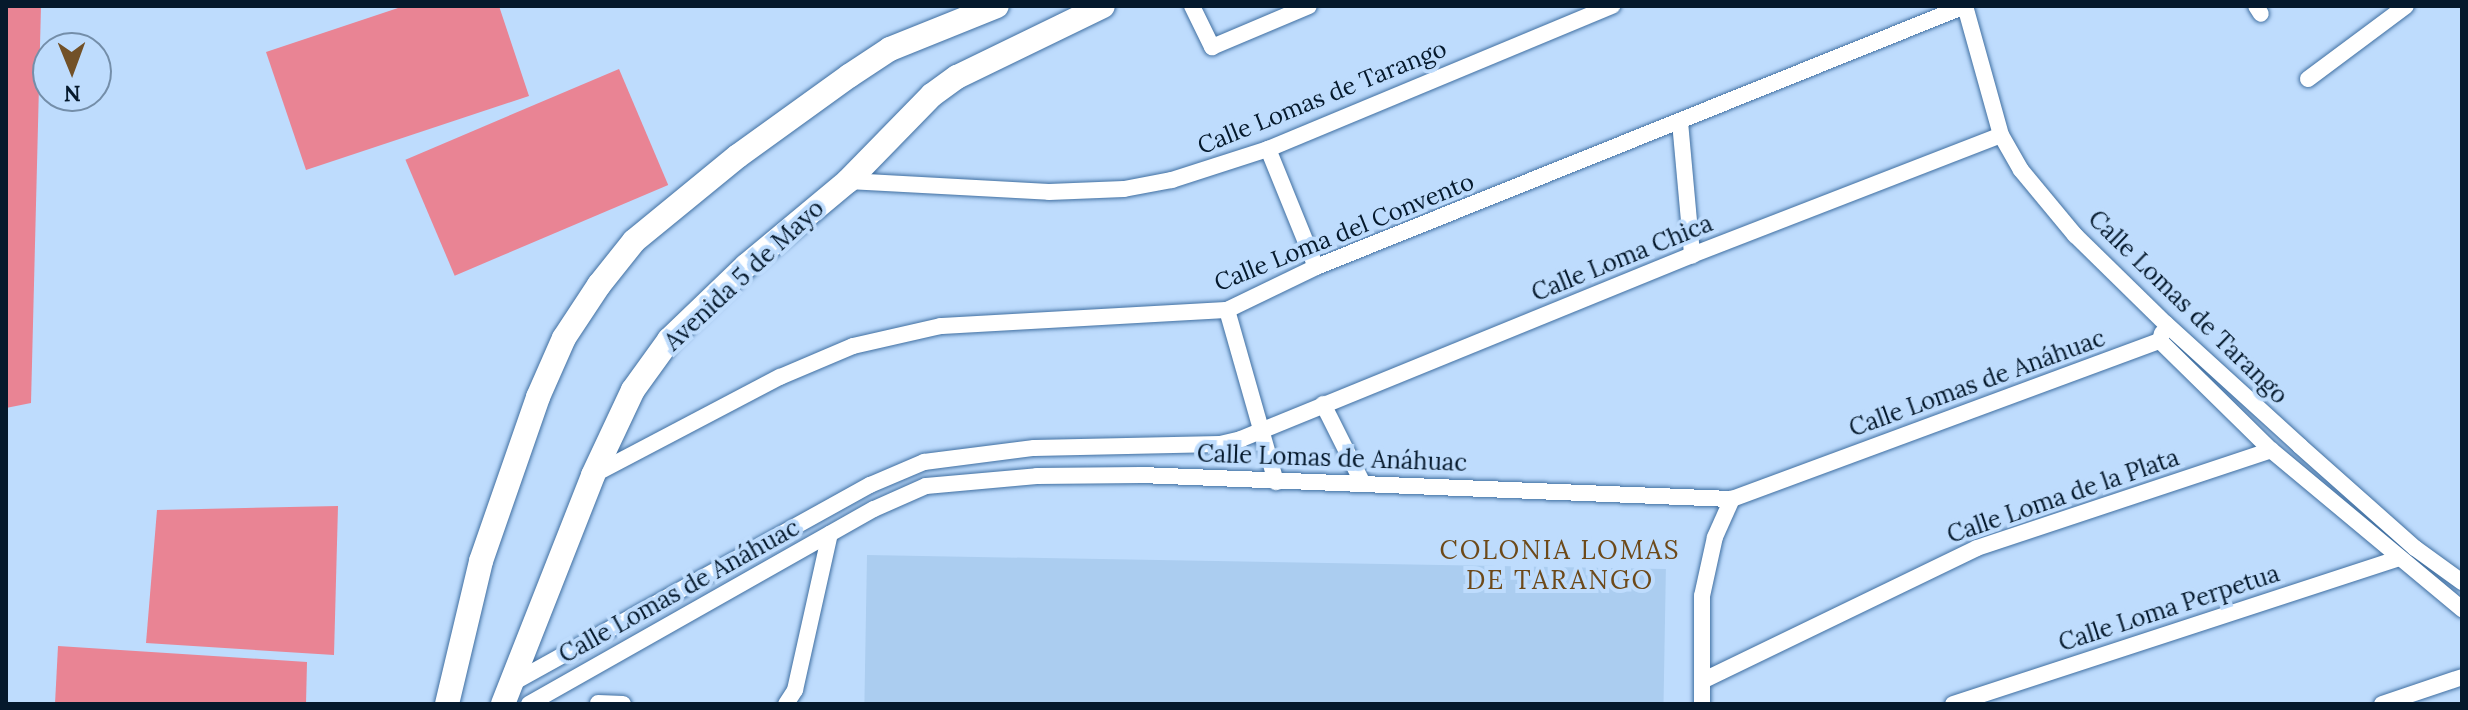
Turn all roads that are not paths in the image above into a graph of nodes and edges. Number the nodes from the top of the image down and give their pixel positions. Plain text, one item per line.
1 (1103, 6) edge
2 (1192, 6) edge
3 (1309, 6) edge
4 (1612, 6) edge
5 (1965, 6) edge
6 (2406, 6) edge
7 (991, 7) edge
8 (2308, 79) dead end
9 (1680, 122) junction
10 (2001, 135) junction
11 (1268, 149) junction
12 (848, 181) junction
13 (1692, 255) junction
14 (1316, 267) junction
15 (1227, 310) junction
16 (2165, 323) junction
17 (2160, 341) junction
18 (1323, 404) junction
19 (1263, 429) junction
20 (2271, 450) junction
21 (593, 475) junction
22 (1276, 482) junction
23 (1362, 482) junction
24 (1732, 499) junction
25 (830, 534) junction
26 (2400, 558) junction
27 (2462, 582) edge
28 (2462, 609) edge
29 (2462, 677) edge
30 (1702, 681) junction
31 (503, 698) edge
32 (598, 703) edge
33 (447, 704) edge
34 (529, 704) edge
35 (623, 704) edge
36 (786, 704) edge
37 (1702, 704) edge
38 (1953, 704) edge
39 (2382, 704) edge

1 - 12 main road, Avenida 5 de Mayo
2 - 3 street
4 - 11 street, Calle Lomas de Tarango
5 - 9 street, Calle Loma del Convento
5 - 10 street, Calle Lomas de Tarango
6 - 8 street
7 - 33 main road
9 - 13 street
9 - 14 street, Calle Loma del Convento
10 - 13 street, Calle Loma Chica
10 - 16 street, Calle Lomas de Tarango
11 - 12 street, Calle Lomas de Tarango
11 - 14 street
12 - 21 main road, Avenida 5 de Mayo
13 - 18 street, Calle Loma Chica
14 - 15 street, Calle Loma del Convento
15 - 19 street
15 - 21 street, Calle Loma del Convento
16 - 17 street
16 - 27 street, Calle Lomas de Tarango
17 - 20 street
17 - 24 street, Calle Lomas de Anáhuac
18 - 19 street, Calle Loma Chica
18 - 23 street
19 - 22 street
19 - 31 street, Calle Lomas de Anáhuac
20 - 26 street
20 - 30 street, Calle Loma de la Plata
21 - 31 main road, Avenida 5 de Mayo
22 - 23 street, Calle Lomas de Anáhuac
22 - 25 street, Calle Lomas de Anáhuac
23 - 24 street, Calle Lomas de Anáhuac
24 - 30 street
25 - 34 street, Calle Lomas de Anáhuac
25 - 36 street
26 - 28 street
26 - 38 street, Calle Loma Perpetua
29 - 39 street
30 - 37 street
32 - 35 street

